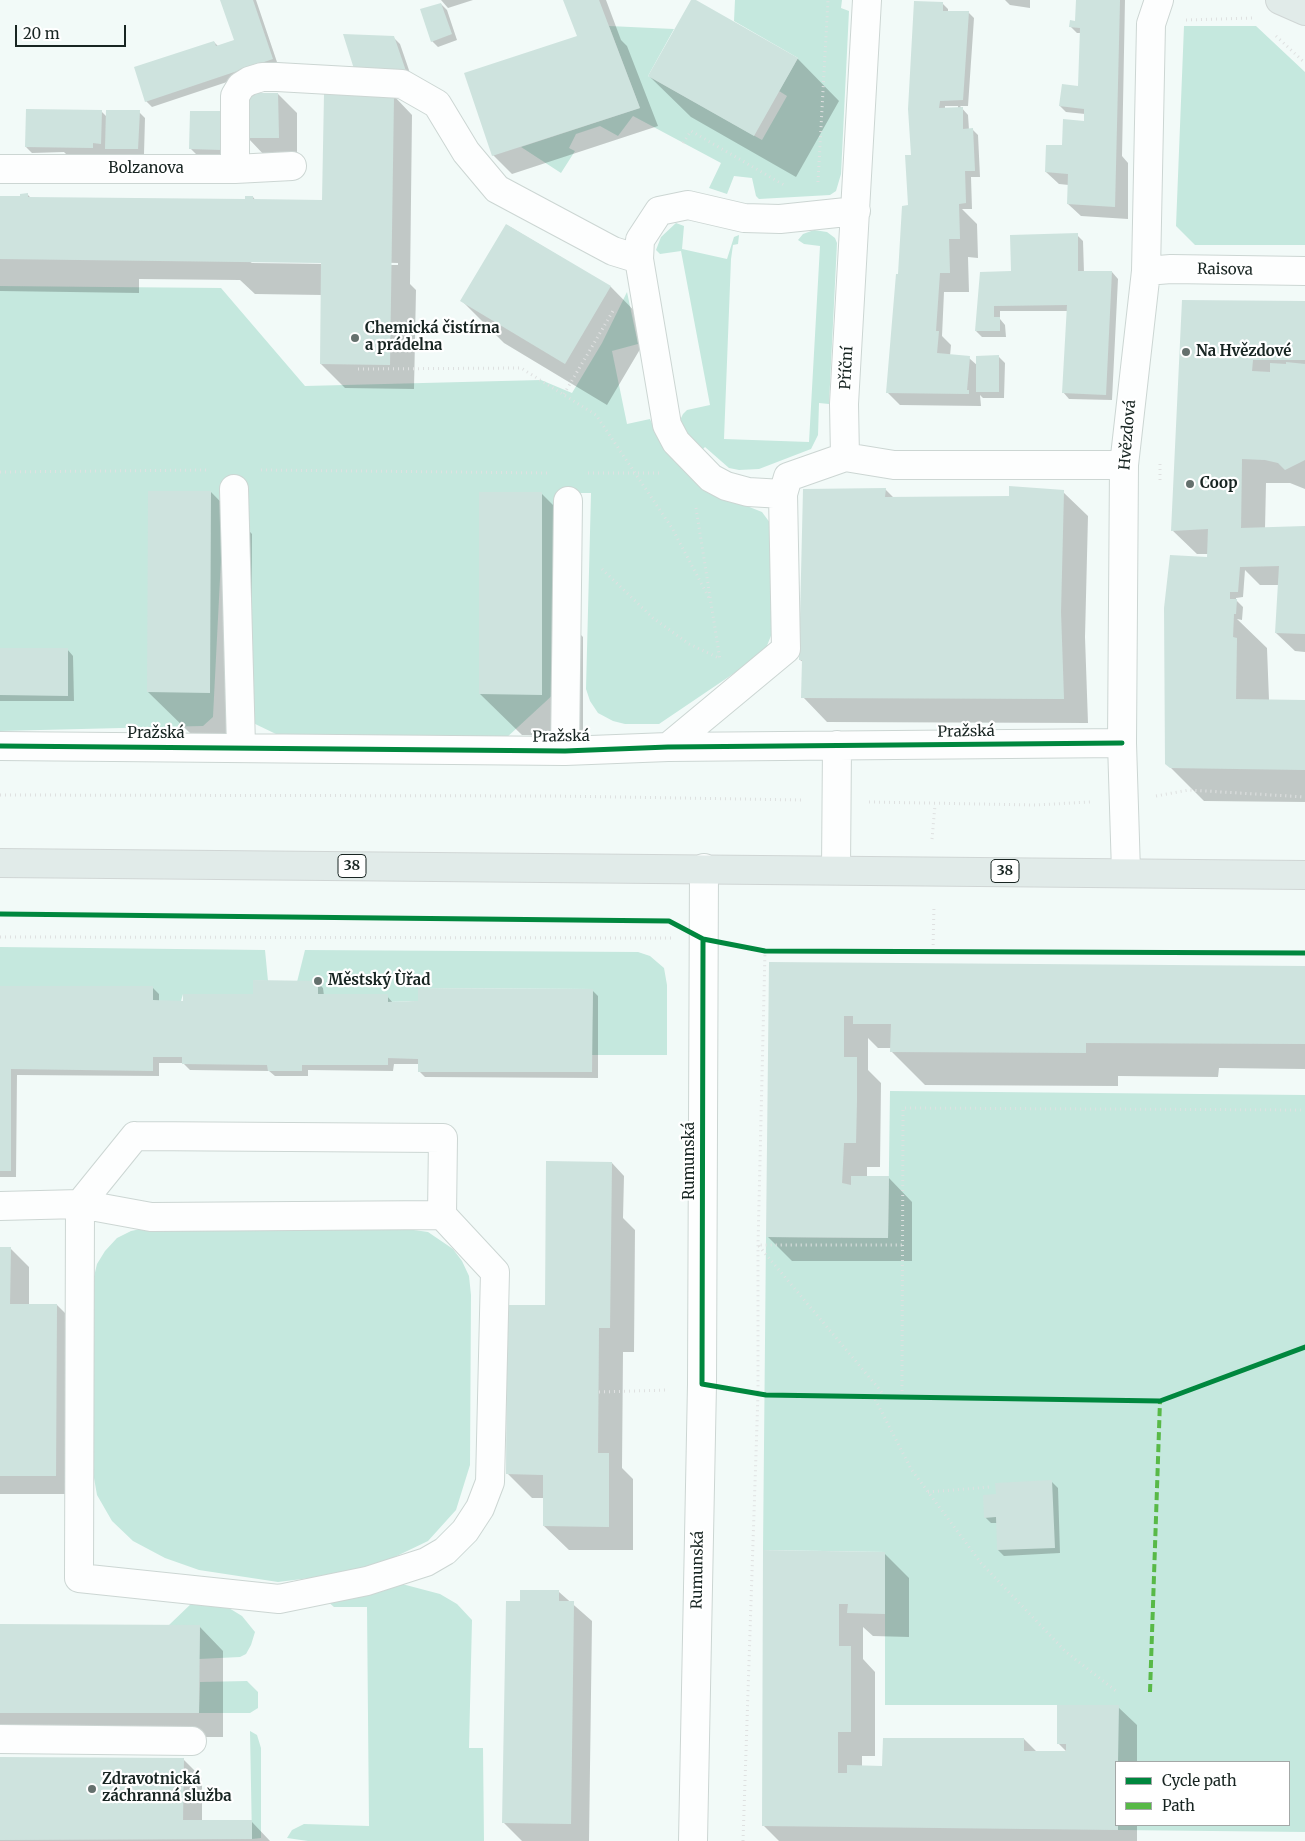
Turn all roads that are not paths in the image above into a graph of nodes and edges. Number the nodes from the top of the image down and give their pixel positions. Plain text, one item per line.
1 (867, 0) edge
2 (1280, 0) edge
3 (1155, 12) edge
4 (1305, 12) edge
5 (292, 166) dead end
6 (0, 169) edge
7 (235, 169) junction
8 (856, 211) junction
9 (641, 268) junction
10 (1146, 271) junction
11 (1305, 271) edge
12 (845, 457) junction
13 (1124, 465) junction
14 (224, 479) road end
15 (783, 494) junction
16 (568, 501) dead end
17 (1122, 743) junction
18 (837, 745) junction
19 (0, 746) edge
20 (241, 746) junction
21 (668, 747) junction
22 (565, 751) junction
23 (0, 863) edge
24 (704, 868) junction
25 (836, 869) junction
26 (1126, 872) junction
27 (1305, 875) edge
28 (80, 1204) junction
29 (0, 1206) edge
30 (442, 1215) junction
31 (0, 1739) edge
32 (192, 1741) dead end
33 (693, 1841) edge

1 - 8 street, Příční
2 - 4 main road
3 - 10 street, Hvězdová
5 - 7 street, Bolzanova
6 - 7 street, Bolzanova
7 - 9 street
8 - 9 street
8 - 12 street, Příční
9 - 15 street
10 - 11 street, Raisova
10 - 13 street, Hvězdová
12 - 13 street
12 - 15 street
13 - 17 street, Hvězdová
14 - 20 street
15 - 21 street
16 - 22 street
17 - 18 street, Pražská
17 - 26 street, Hvězdová
18 - 21 street, Pražská
18 - 25 street
19 - 20 street, Pražská
20 - 22 street, Pražská
21 - 22 street, Pražská
23 - 24 main road, 38
24 - 25 main road, 38
24 - 33 street, Rumunská
25 - 26 main road, 38
26 - 27 main road, 38
28 - 29 street
28 - 30 street
28 - 30 street
28 - 30 street
31 - 32 street

